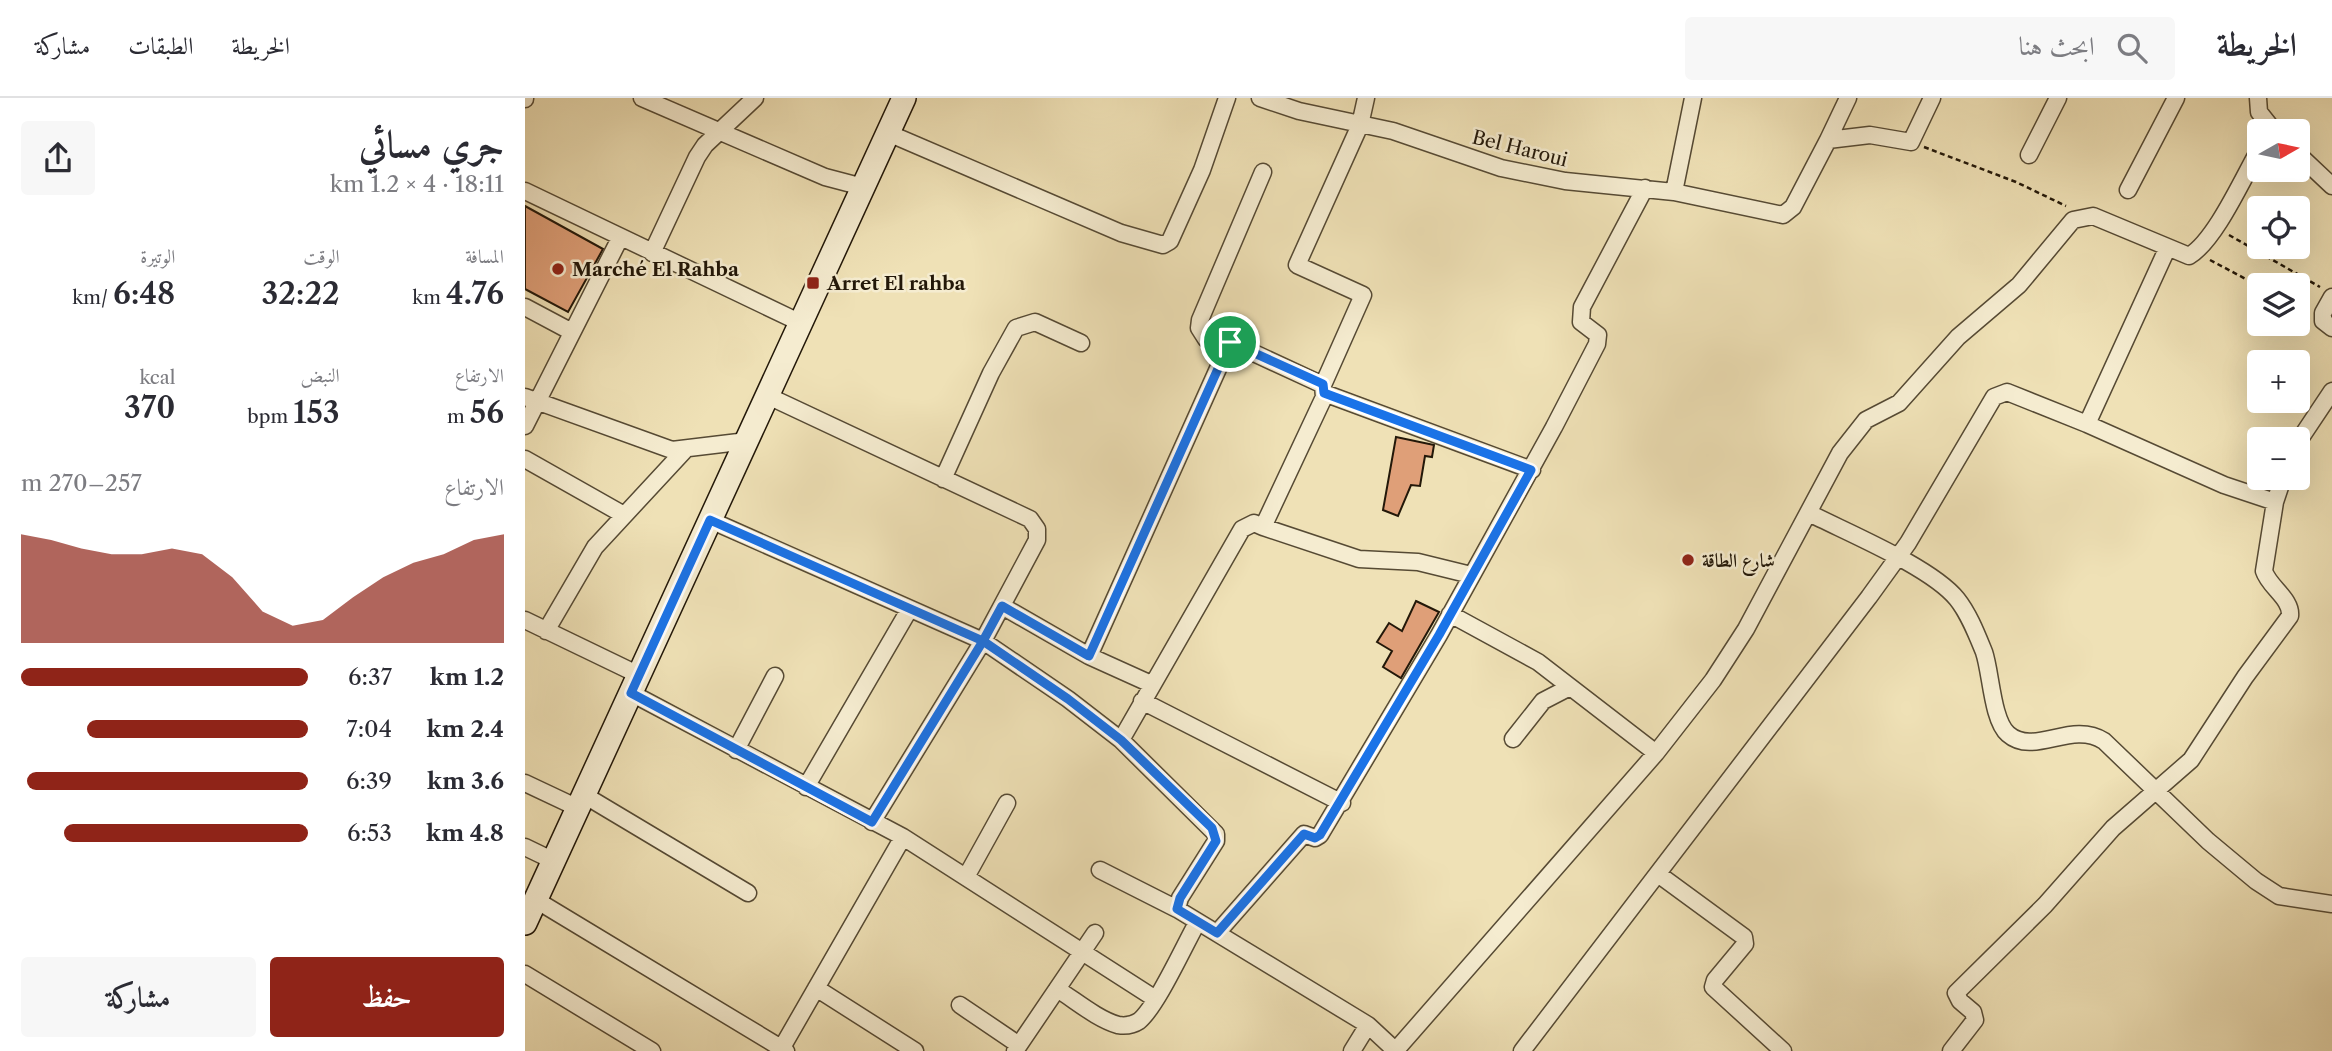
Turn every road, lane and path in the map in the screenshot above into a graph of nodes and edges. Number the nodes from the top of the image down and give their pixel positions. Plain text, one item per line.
1 (642, 98) edge
2 (904, 98) edge
3 (1227, 98) edge
4 (1260, 98) edge
5 (1366, 98) edge
6 (1693, 98) edge
7 (1847, 98) edge
8 (1932, 98) edge
9 (2057, 98) edge
10 (2176, 98) edge
11 (2258, 98) edge
12 (747, 100) edge
13 (2264, 119) edge
14 (1360, 125) junction
15 (719, 132) junction
16 (888, 132) junction
17 (1828, 140) junction
18 (1911, 142) junction
19 (2029, 155) dead end
20 (2310, 165) edge
21 (2247, 171) edge
22 (1263, 172) dead end
23 (2332, 186) edge
24 (863, 187) junction
25 (1645, 188) junction
26 (2128, 190) dead end
27 (525, 191) edge
28 (1674, 192) junction
29 (2083, 215) junction
30 (2215, 226) junction
31 (620, 238) junction
32 (2167, 249) junction
33 (652, 253) junction
34 (2195, 253) junction
35 (2247, 280) edge
36 (2326, 292) edge
37 (525, 307) edge
38 (801, 323) junction
39 (2332, 328) edge
40 (572, 332) junction
41 (1230, 342) junction
42 (1081, 343) dead end
43 (1324, 389) junction
44 (2332, 391) edge
45 (768, 396) junction
46 (531, 400) edge
47 (2087, 424) junction
48 (525, 426) edge
49 (2308, 427) edge
50 (747, 441) junction
51 (684, 451) junction
52 (525, 459) edge
53 (1531, 470) junction
54 (943, 479) junction
55 (2278, 490) edge
56 (2274, 502) junction
57 (1809, 513) junction
58 (624, 515) junction
59 (710, 520) junction
60 (1263, 527) junction
61 (1895, 558) junction
62 (1471, 575) junction
63 (1002, 606) junction
64 (909, 610) junction
65 (1450, 614) junction
66 (525, 620) edge
67 (546, 631) junction
68 (983, 641) junction
69 (1089, 656) junction
70 (775, 676) dead end
71 (635, 684) junction
72 (1151, 684) junction
73 (1570, 687) junction
74 (1142, 701) junction
75 (1513, 739) dead end
76 (1121, 740) junction
77 (736, 750) junction
78 (1656, 753) junction
79 (525, 783) edge
80 (806, 787) junction
81 (2159, 791) junction
82 (581, 802) junction
83 (1007, 803) dead end
84 (1342, 803) junction
85 (872, 822) junction
86 (903, 837) junction
87 (525, 846) edge
88 (554, 861) junction
89 (1100, 870) dead end
90 (1658, 874) junction
91 (966, 877) junction
92 (748, 893) dead end
93 (536, 900) junction
94 (2332, 905) edge
95 (1177, 909) junction
96 (525, 923) edge
97 (1197, 923) junction
98 (1095, 933) dead end
99 (1217, 933) junction
100 (1083, 951) junction
101 (525, 974) edge
102 (816, 988) junction
103 (1057, 989) junction
104 (1154, 998) junction
105 (960, 1005) dead end
106 (1368, 1025) junction
107 (1017, 1048) edge
108 (783, 1050) edge
109 (652, 1051) edge
110 (915, 1051) edge
111 (1352, 1051) edge
112 (1396, 1051) edge
113 (1522, 1051) edge
114 (1783, 1051) edge
115 (1951, 1051) edge

1 - 15 street
2 - 16 street
3 - 16 street
4 - 14 street, Bel Haroui
5 - 14 street
6 - 28 street
7 - 17 street
8 - 18 street
9 - 19 street
10 - 26 street
11 - 13 street
12 - 15 street
14 - 25 street, Bel Haroui
14 - 43 street
15 - 24 street
15 - 33 street
16 - 24 street
17 - 18 street
17 - 28 street, Bel Haroui
18 - 29 path
20 - 23 street
21 - 30 street
22 - 41 street
24 - 38 street
25 - 28 street, Bel Haroui
25 - 53 street
27 - 31 street
29 - 32 street
29 - 57 street
30 - 34 street
30 - 36 path
31 - 33 street
31 - 40 street
32 - 34 street
32 - 47 street
33 - 38 street
34 - 35 path
36 - 39 street
37 - 40 street
38 - 45 street
40 - 46 street
41 - 43 street
41 - 69 street
42 - 54 street
43 - 53 street
43 - 60 street
44 - 49 street
45 - 50 street
45 - 54 street
46 - 48 street
46 - 51 street
47 - 56 street
47 - 61 street
50 - 51 street
50 - 59 street
51 - 58 street
52 - 58 street
53 - 62 street
54 - 63 street
55 - 56 street
56 - 81 street
57 - 61 street
57 - 78 street
58 - 67 street
59 - 64 street
59 - 71 street
60 - 62 street
60 - 72 street
61 - 81 street
61 - 90 street
62 - 65 street
63 - 68 street
63 - 69 street
64 - 68 street
64 - 80 street
65 - 73 street
65 - 84 street
66 - 67 street
67 - 71 street
68 - 76 street
68 - 85 street
69 - 72 street
70 - 77 street
71 - 77 street
71 - 82 street
72 - 74 street
73 - 75 street
73 - 78 street
74 - 76 street
74 - 84 street
76 - 95 street
77 - 80 street
78 - 112 street
79 - 82 street
80 - 85 street
81 - 94 street
81 - 115 street
82 - 88 street
82 - 92 street
83 - 91 street
84 - 99 street
85 - 86 street
86 - 91 street
86 - 102 street
87 - 88 street
88 - 93 street
89 - 95 street
90 - 113 street
90 - 114 street
91 - 100 street
93 - 96 street
93 - 108 street
95 - 97 street
97 - 99 street
97 - 104 street
98 - 100 street
99 - 106 street
100 - 103 street
100 - 104 street
101 - 109 street
102 - 108 street
102 - 110 street
103 - 104 street
103 - 107 street
105 - 107 street
106 - 111 street
106 - 112 street

